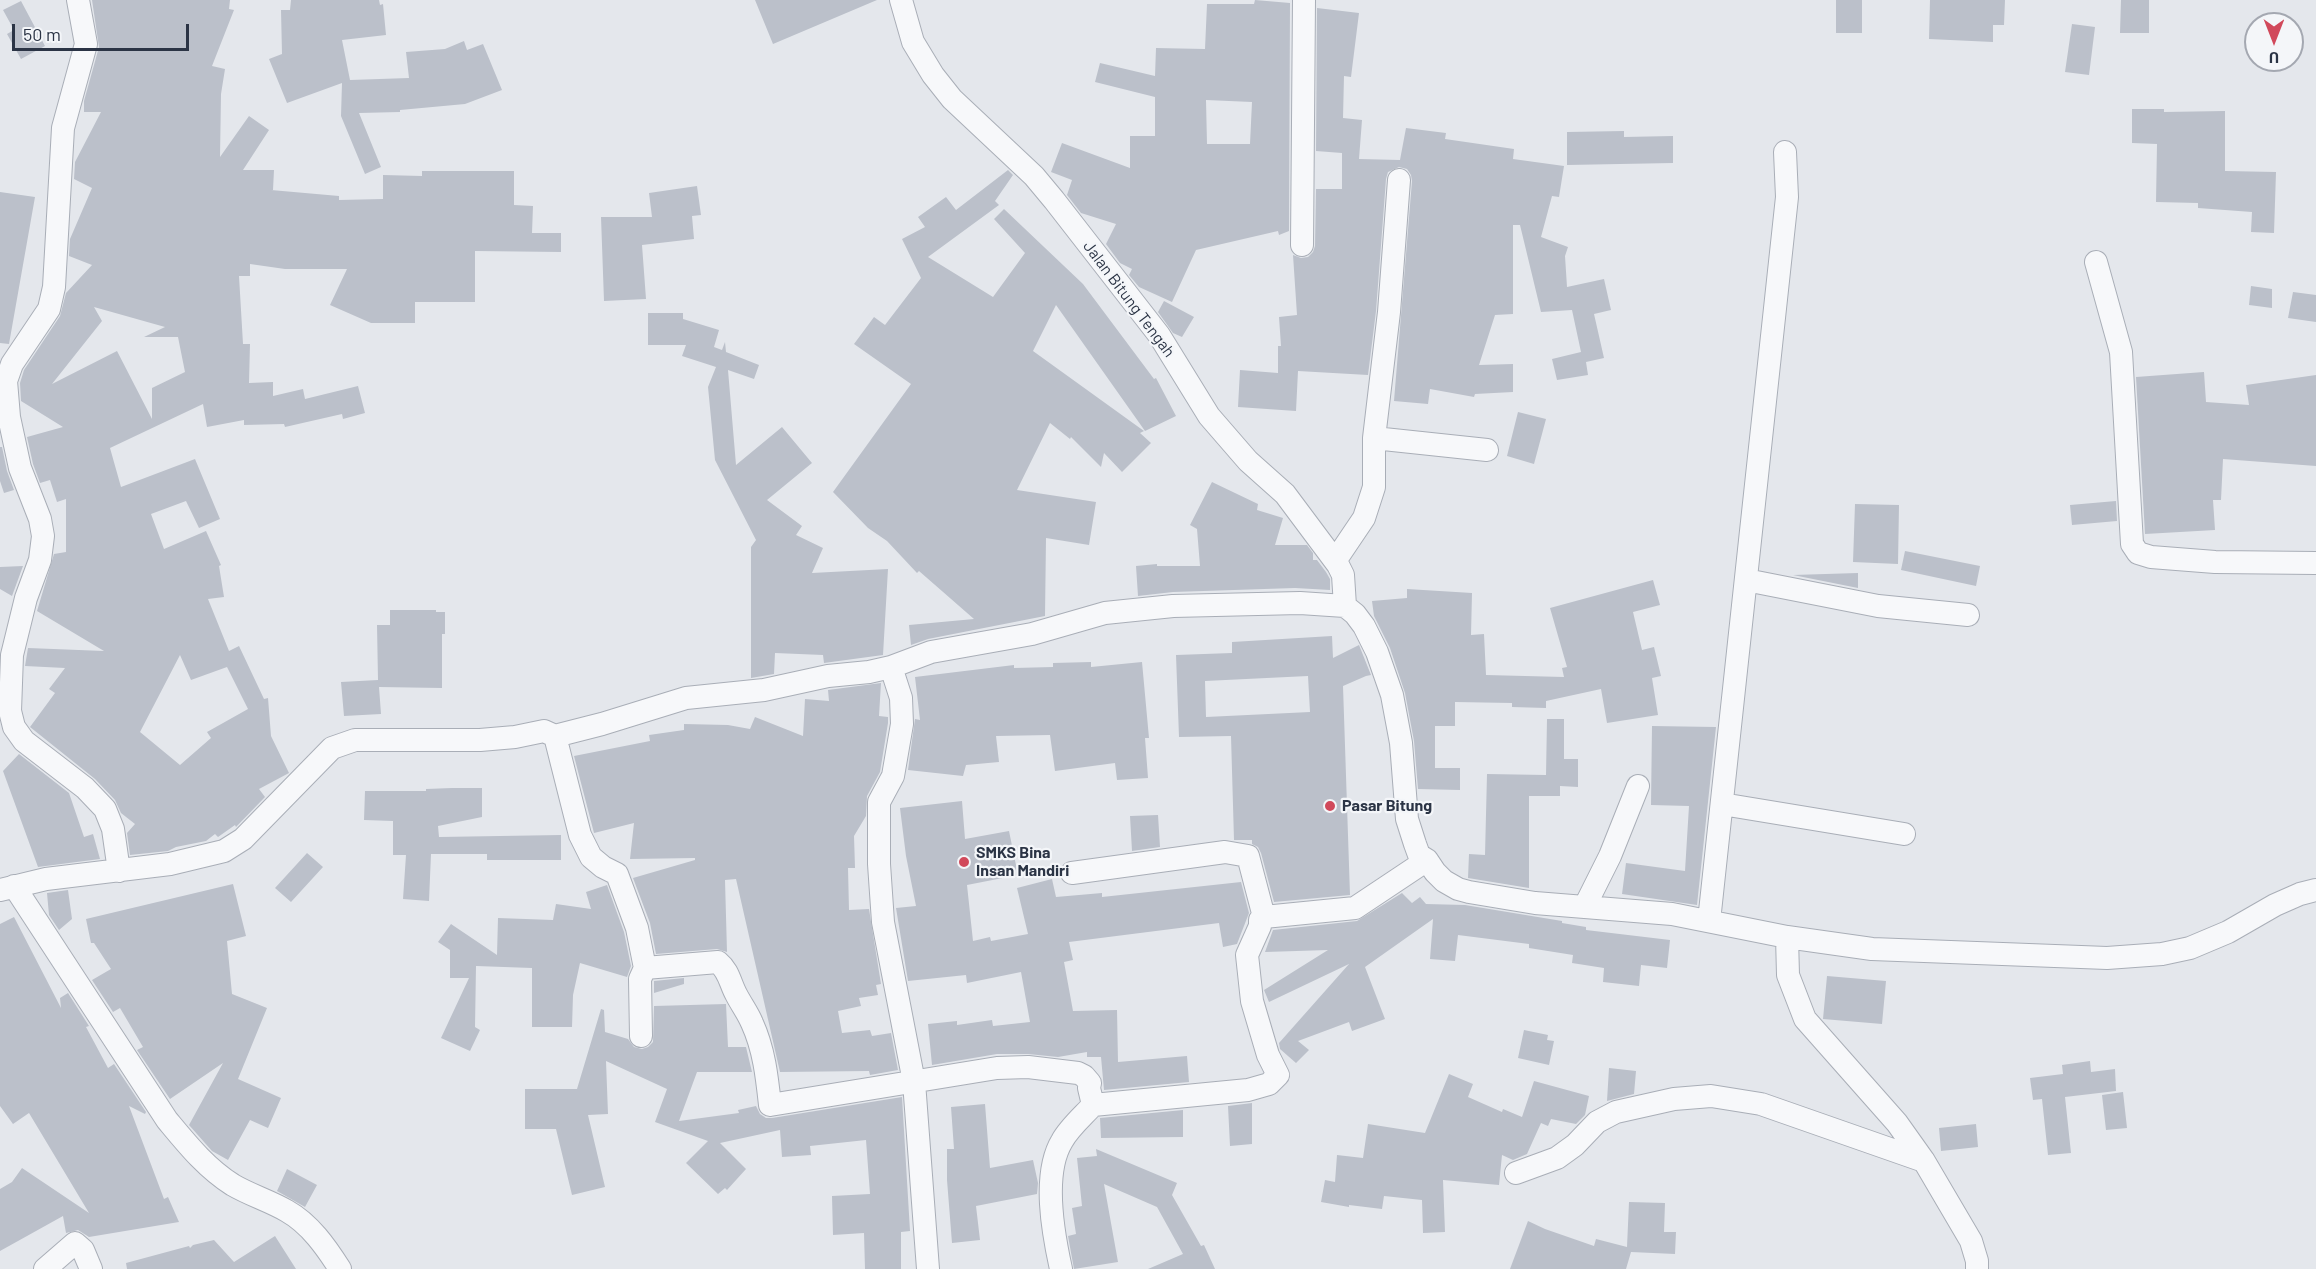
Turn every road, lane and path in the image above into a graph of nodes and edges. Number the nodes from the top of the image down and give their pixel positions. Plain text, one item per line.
1 (78, 0) edge
2 (901, 0) edge
3 (1304, 0) edge
4 (1785, 152) dead end
5 (1399, 180) dead end
6 (1302, 245) dead end
7 (2096, 262) dead end
8 (1374, 438) junction
9 (1487, 450) dead end
10 (1335, 561) junction
11 (2316, 563) edge
12 (1746, 580) junction
13 (1345, 606) junction
14 (1968, 615) dead end
15 (891, 667) junction
16 (555, 736) junction
17 (1638, 786) dead end
18 (1722, 804) junction
19 (1904, 834) dead end
20 (1427, 860) junction
21 (119, 871) junction
22 (1072, 873) dead end
23 (7, 888) edge
24 (2316, 890) edge
25 (1585, 906) junction
26 (1264, 917) junction
27 (1709, 921) junction
28 (1787, 937) junction
29 (645, 968) junction
30 (641, 1036) dead end
31 (914, 1082) junction
32 (1093, 1105) junction
33 (1924, 1161) junction
34 (1516, 1173) dead end
35 (45, 1269) edge
36 (91, 1269) edge
37 (340, 1269) edge
38 (928, 1269) edge
39 (1061, 1269) edge
40 (1977, 1269) edge

1 - 21 street
2 - 10 street, Jalan Bitung Tengah
3 - 6 street
4 - 12 street
5 - 8 street
7 - 11 street
8 - 9 street
8 - 10 street
10 - 13 street, Jalan Bitung Tengah
12 - 14 street
12 - 18 street
13 - 15 street
13 - 20 street
15 - 16 street
15 - 31 street
16 - 21 street
16 - 29 street
17 - 25 street
18 - 19 street
18 - 27 street
20 - 25 street
20 - 26 street
21 - 23 street
22 - 26 street
23 - 37 street
24 - 28 street
25 - 27 street
26 - 32 street
27 - 28 street
28 - 33 street
29 - 30 street
29 - 31 street
31 - 32 street
31 - 38 street
32 - 39 street
33 - 34 street
33 - 40 street
35 - 36 street

